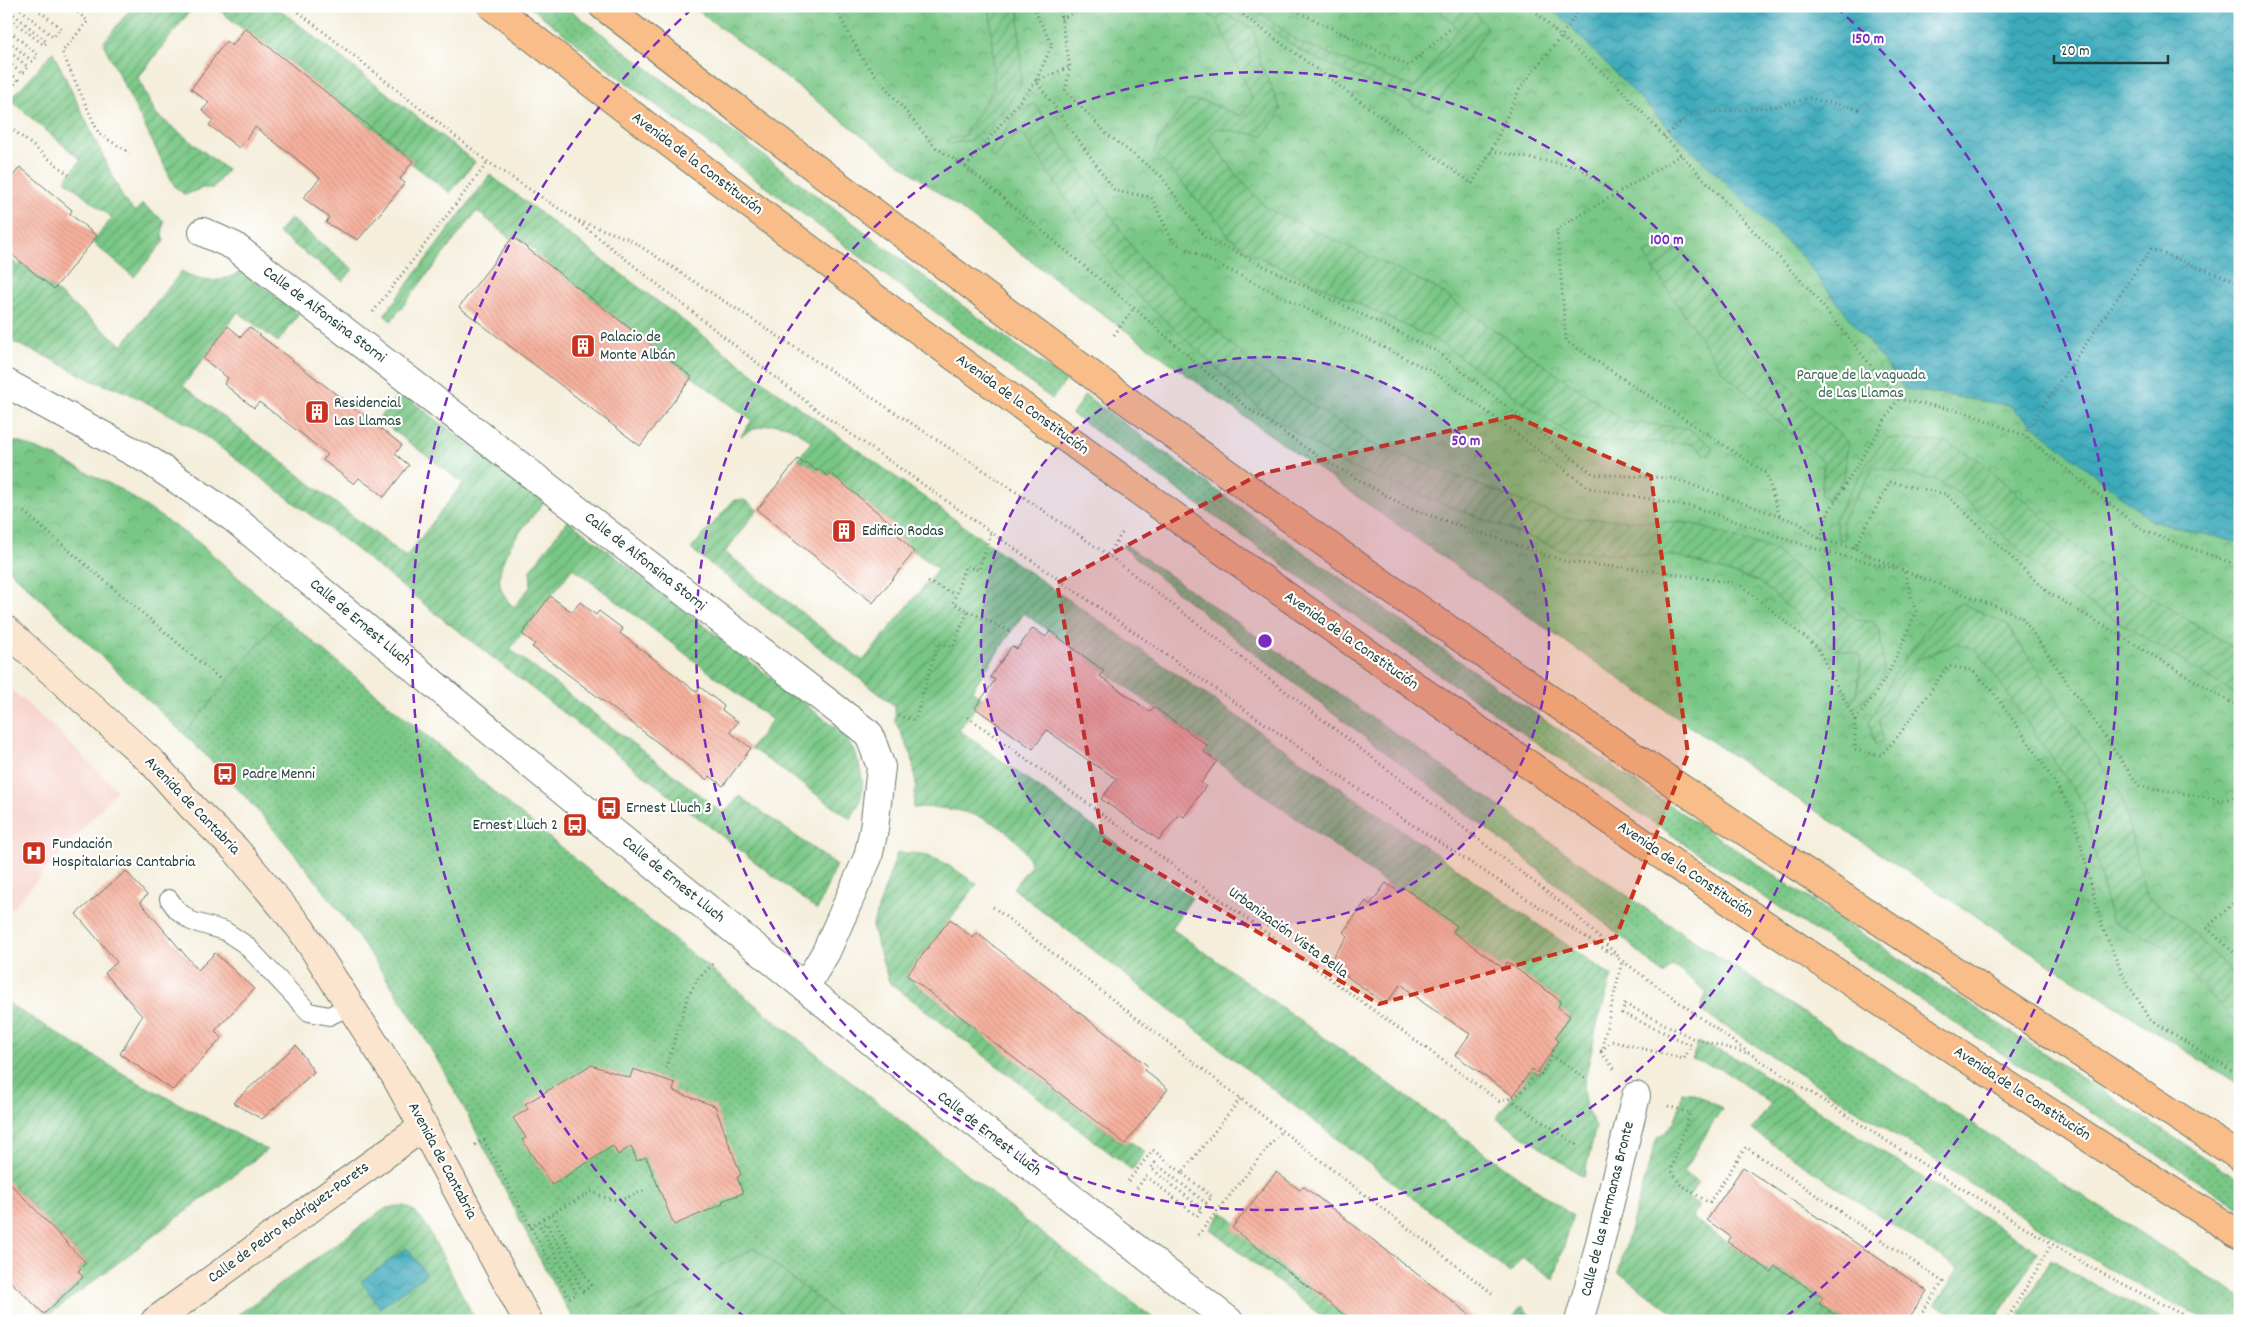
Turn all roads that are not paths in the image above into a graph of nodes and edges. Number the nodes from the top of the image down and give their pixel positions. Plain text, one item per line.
1 (492, 6) edge
2 (603, 6) edge
3 (203, 232) dead end
4 (6, 383) edge
5 (6, 406) edge
6 (62, 414) junction
7 (6, 630) edge
8 (169, 899) dead end
9 (805, 987) junction
10 (352, 1005) junction
11 (1636, 1096) dead end
12 (424, 1126) junction
13 (2240, 1157) edge
14 (2240, 1235) edge
15 (155, 1321) edge
16 (528, 1321) edge
17 (1229, 1321) edge
18 (1579, 1321) edge

1 - 14 main road, Avenida de la Constitución
2 - 13 main road
3 - 9 street, Calle de Alfonsina Storni
4 - 6 street, Calle de Ernest Lluch
5 - 6 street, Calle de Ernest Lluch
6 - 9 street, Calle de Ernest Lluch
7 - 10 main road, Avenida de Cantabria
8 - 10 lane
9 - 17 street, Calle de Ernest Lluch
10 - 12 main road, Avenida de Cantabria
11 - 18 street, Calle de las Hermanas Bronte
12 - 15 main road, Calle de Pedro Rodríguez-Parets
12 - 16 main road, Avenida de Cantabria

